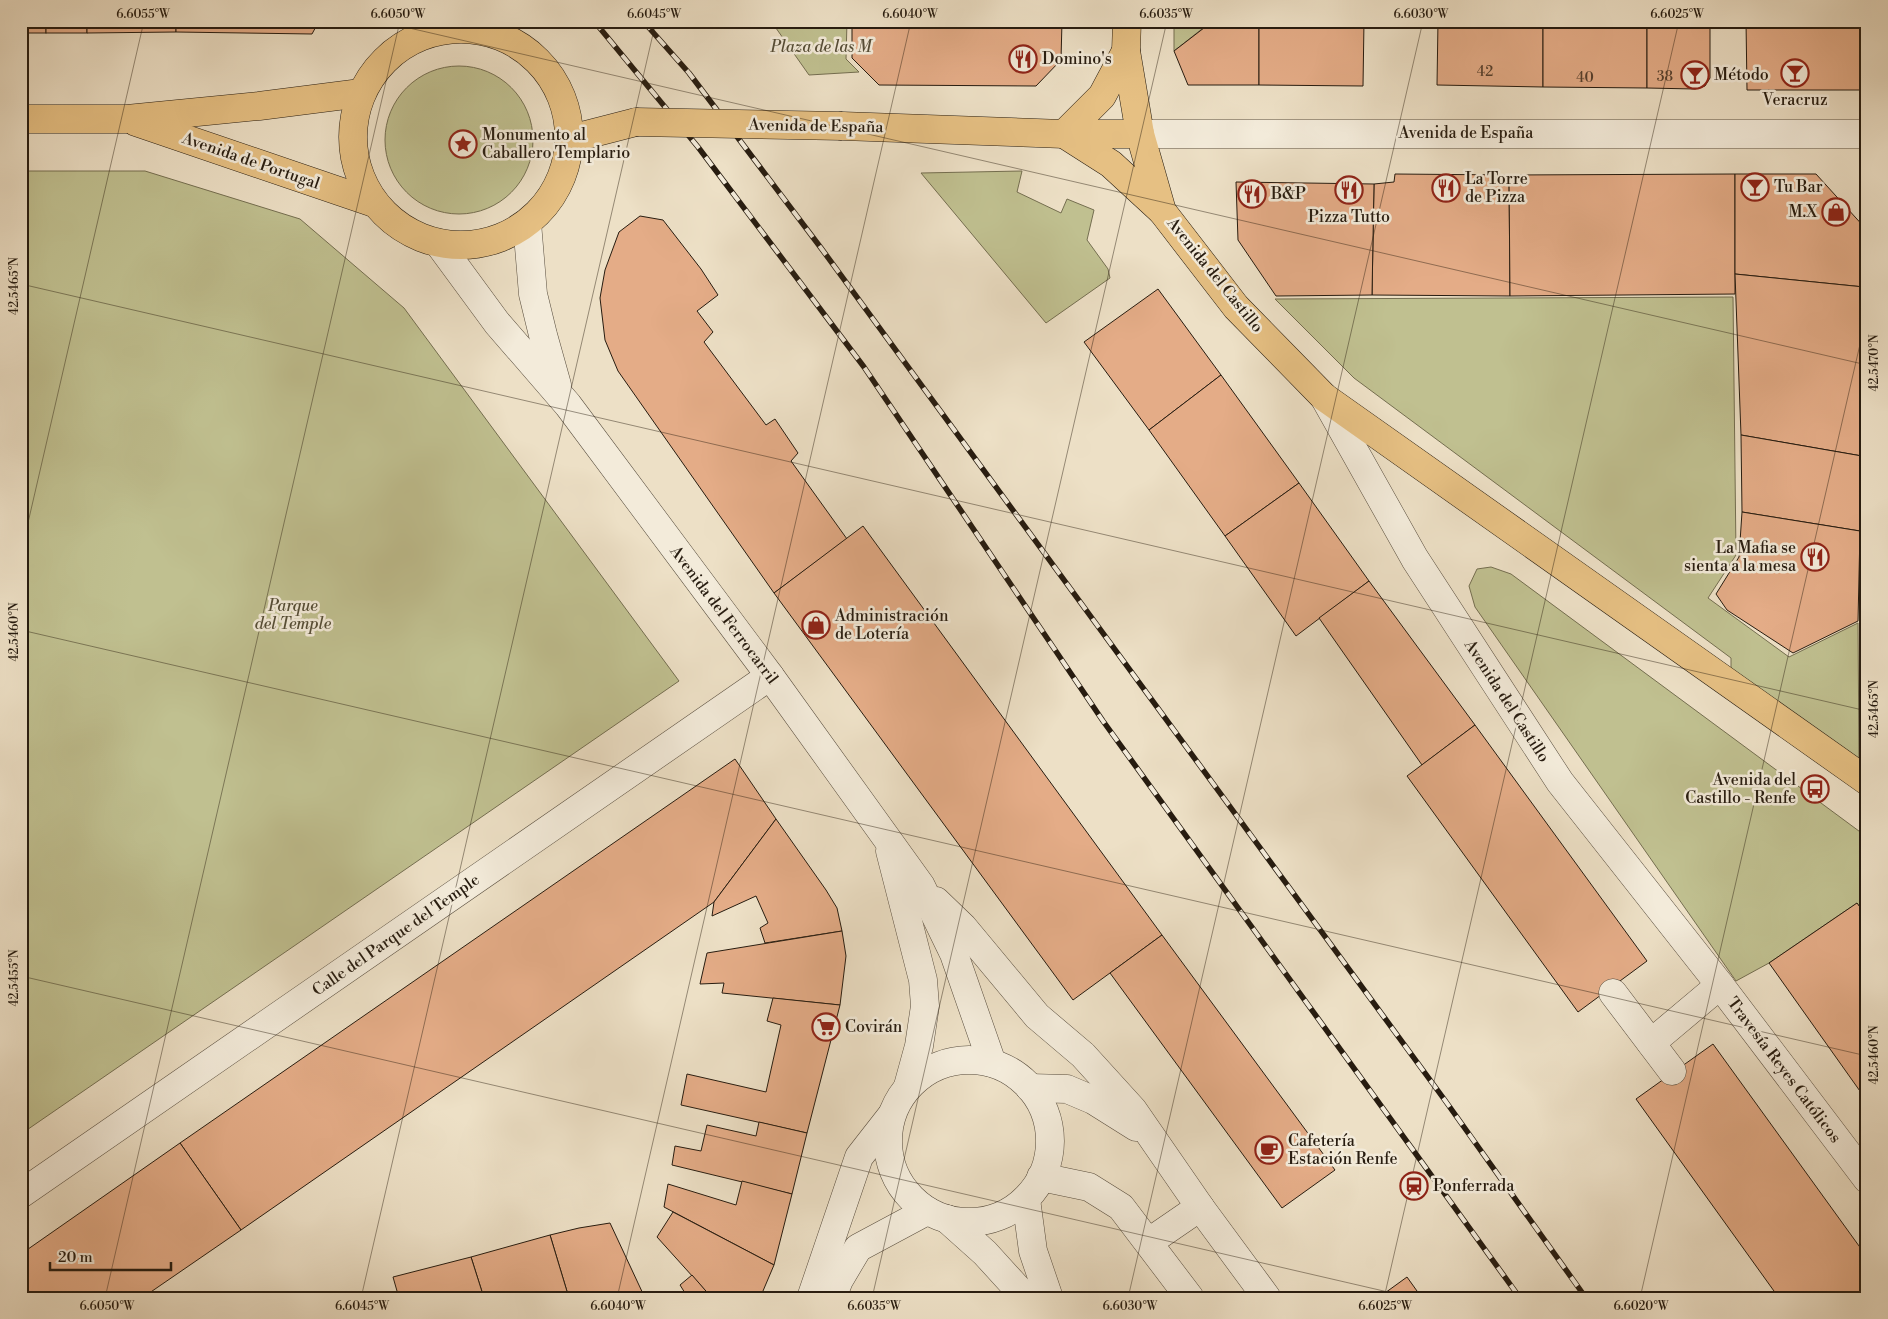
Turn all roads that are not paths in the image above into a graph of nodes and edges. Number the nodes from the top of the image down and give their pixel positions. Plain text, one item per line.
1 (1127, 21) edge
2 (426, 27) edge
3 (506, 28) edge
4 (1126, 51) junction
5 (361, 93) junction
6 (21, 119) edge
7 (127, 119) junction
8 (1064, 134) junction
9 (1140, 134) junction
10 (1867, 134) edge
11 (570, 139) junction
12 (374, 203) junction
13 (1162, 211) junction
14 (527, 224) junction
15 (439, 244) junction
16 (560, 394) junction
17 (1324, 397) junction
18 (770, 676) junction
19 (1867, 781) edge
20 (887, 838) junction
21 (922, 886) junction
22 (1720, 985) junction
23 (1613, 993) dead end
24 (1651, 1042) junction
25 (992, 1063) junction
26 (1672, 1071) dead end
27 (908, 1086) junction
28 (1030, 1088) junction
29 (891, 1116) junction
30 (1152, 1138) junction
31 (1041, 1177) junction
32 (1867, 1179) edge
33 (21, 1194) edge
34 (1026, 1199) junction
35 (1200, 1207) junction
36 (937, 1215) junction
37 (1149, 1242) junction
38 (811, 1298) edge
39 (832, 1298) edge
40 (1026, 1298) edge
41 (1049, 1298) edge
42 (1190, 1298) edge
43 (1266, 1298) edge

1 - 4 main road
2 - 3 main road
2 - 5 main road
3 - 11 main road
4 - 8 main road
4 - 9 main road, Avenida del Castillo
5 - 7 main road, Avenida de Portugal
5 - 12 main road
6 - 7 main road, Avenida de Portugal
7 - 12 main road, Avenida de Portugal
8 - 9 main road, Avenida de España
8 - 11 main road, Avenida de España, bridge
8 - 13 main road
9 - 10 street, Avenida de España
9 - 13 main road, Avenida del Castillo
11 - 14 main road
12 - 15 main road
13 - 17 main road, Avenida del Castillo
14 - 15 main road
14 - 16 street, Avenida del Ferrocarril
15 - 16 street, Avenida del Ferrocarril
16 - 18 street, Avenida del Ferrocarril
17 - 19 main road, Avenida del Castillo
17 - 22 street, Avenida del Castillo
18 - 20 street, Avenida del Ferrocarril
18 - 33 street, Calle del Parque del Temple
20 - 21 street, Avenida del Ferrocarril
20 - 27 street, Avenida del Ferrocarril
21 - 25 street, Avenida del Ferrocarril
21 - 30 street
22 - 24 street
22 - 32 street, Travesía Reyes Católicos
23 - 24 street
24 - 26 street
25 - 27 street
25 - 28 street
27 - 29 street
28 - 30 street
28 - 31 street
29 - 36 street
29 - 38 street
30 - 35 street
31 - 34 street
31 - 37 street
34 - 36 street
34 - 41 street
35 - 37 street
35 - 43 street
36 - 39 street
36 - 40 street
37 - 42 street

